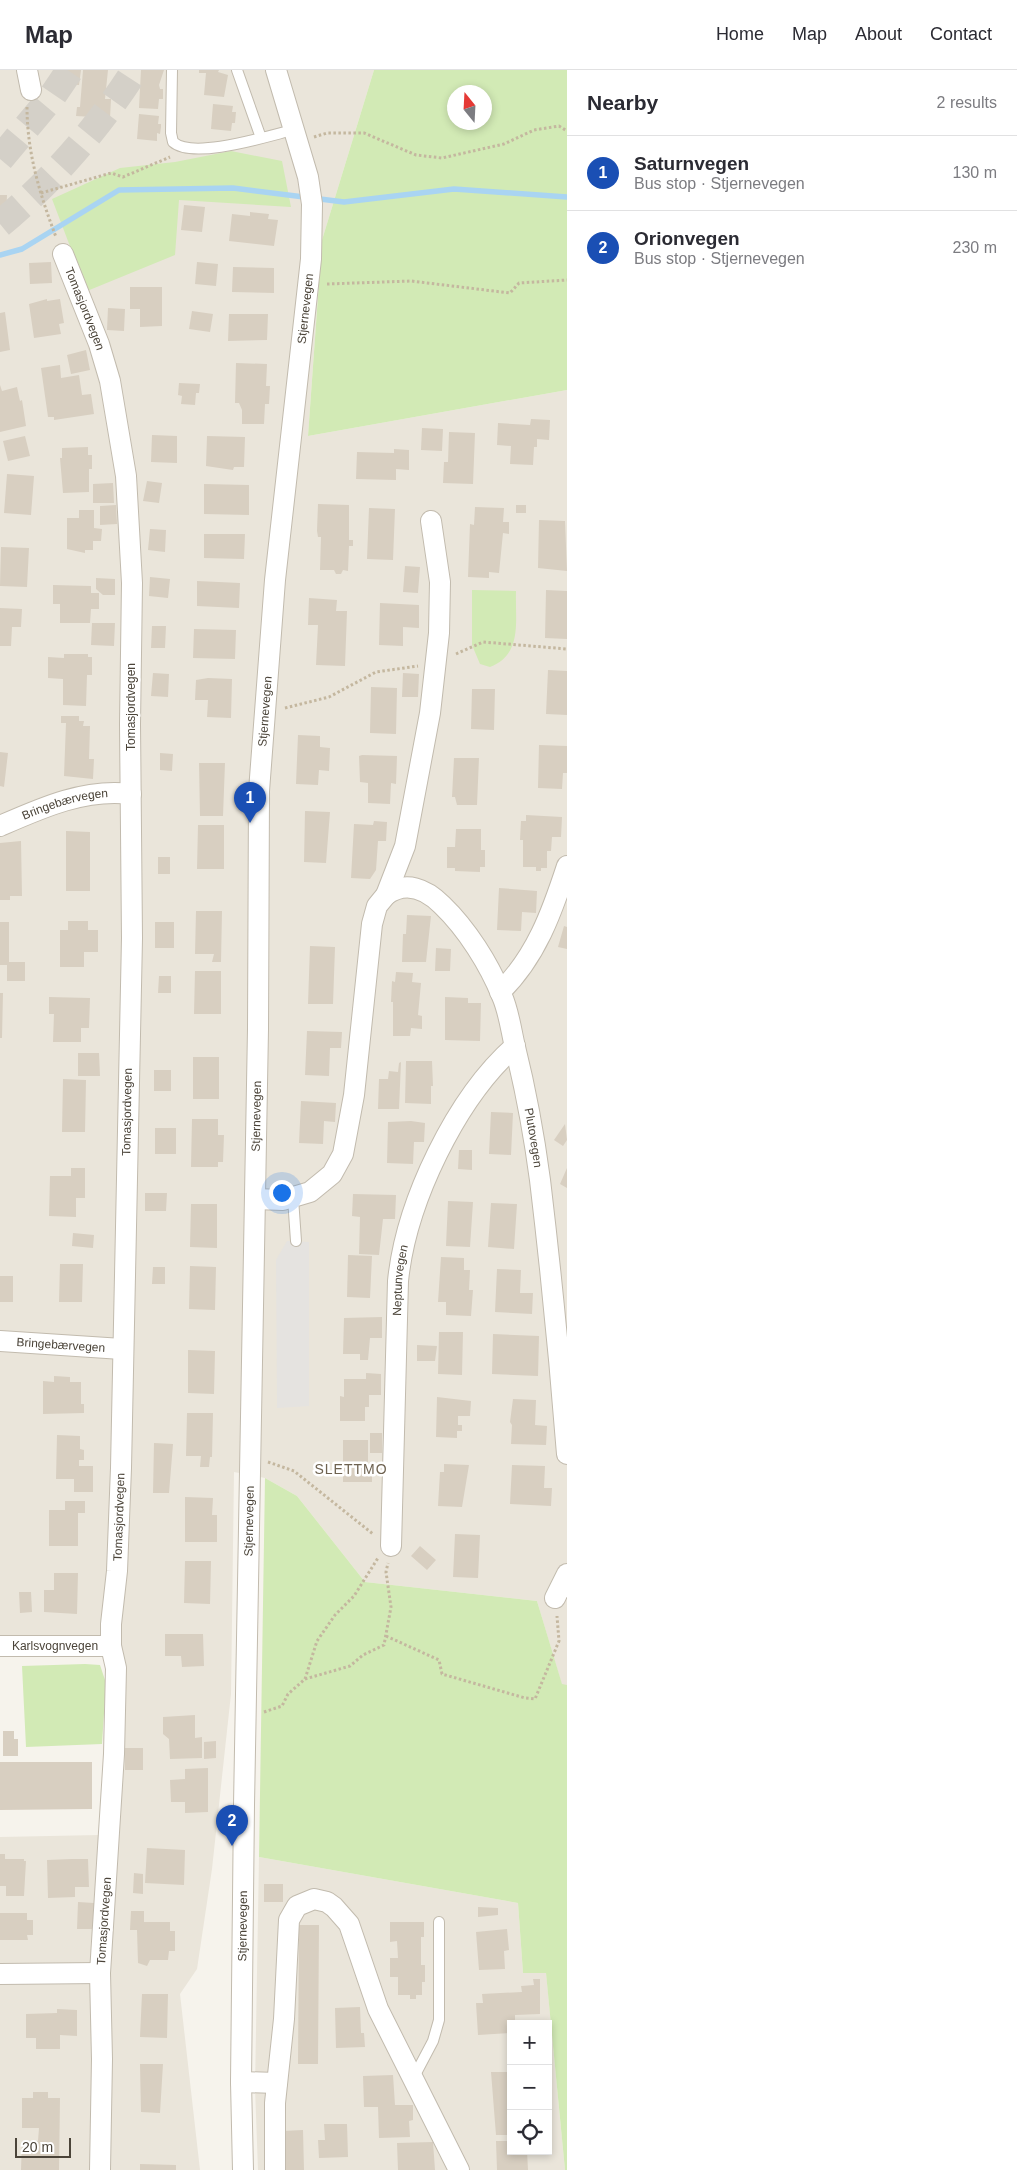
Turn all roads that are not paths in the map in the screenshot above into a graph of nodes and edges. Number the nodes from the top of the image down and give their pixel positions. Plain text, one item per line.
1 (27, 70) edge
2 (172, 70) edge
3 (237, 70) edge
4 (276, 70) edge
5 (32, 90) road end
6 (295, 136) junction
7 (261, 138) junction
8 (63, 254) road end
9 (430, 521) dead end
10 (131, 794) junction
11 (0, 826) edge
12 (567, 866) edge
13 (386, 895) junction
14 (500, 992) junction
15 (515, 1046) junction
16 (293, 1198) junction
17 (254, 1199) junction
18 (296, 1241) dead end
19 (0, 1341) edge
20 (122, 1349) junction
21 (567, 1454) edge
22 (391, 1546) road end
23 (567, 1574) edge
24 (555, 1598) road end
25 (0, 1646) edge
26 (111, 1646) junction
27 (439, 1922) dead end
28 (0, 1974) edge
29 (100, 1974) junction
30 (414, 2077) junction
31 (241, 2082) junction
32 (278, 2083) junction
33 (100, 2170) edge
34 (243, 2170) edge
35 (275, 2170) edge
36 (459, 2170) edge

1 - 5 street
2 - 7 lane
3 - 7 lane
4 - 6 street, Stjernevegen
6 - 7 lane
6 - 17 street, Stjernevegen
8 - 10 street, Tomasjordvegen
9 - 13 street
10 - 11 street, Bringebærvegen
10 - 20 street, Tomasjordvegen
12 - 14 street
13 - 14 street, Plutovegen
13 - 16 street
14 - 15 street, Plutovegen
15 - 21 street, Plutovegen
15 - 22 street, Neptunvegen
16 - 17 street
16 - 18 lane
17 - 31 street, Stjernevegen
19 - 20 street, Bringebærvegen
20 - 26 street, Tomasjordvegen
23 - 24 street
25 - 26 street, Karlsvognvegen
26 - 29 street, Tomasjordvegen
27 - 30 lane
28 - 29 street
29 - 33 street, Tomasjordvegen
30 - 32 street
30 - 36 street
31 - 32 street
31 - 34 street, Stjernevegen
32 - 35 street

